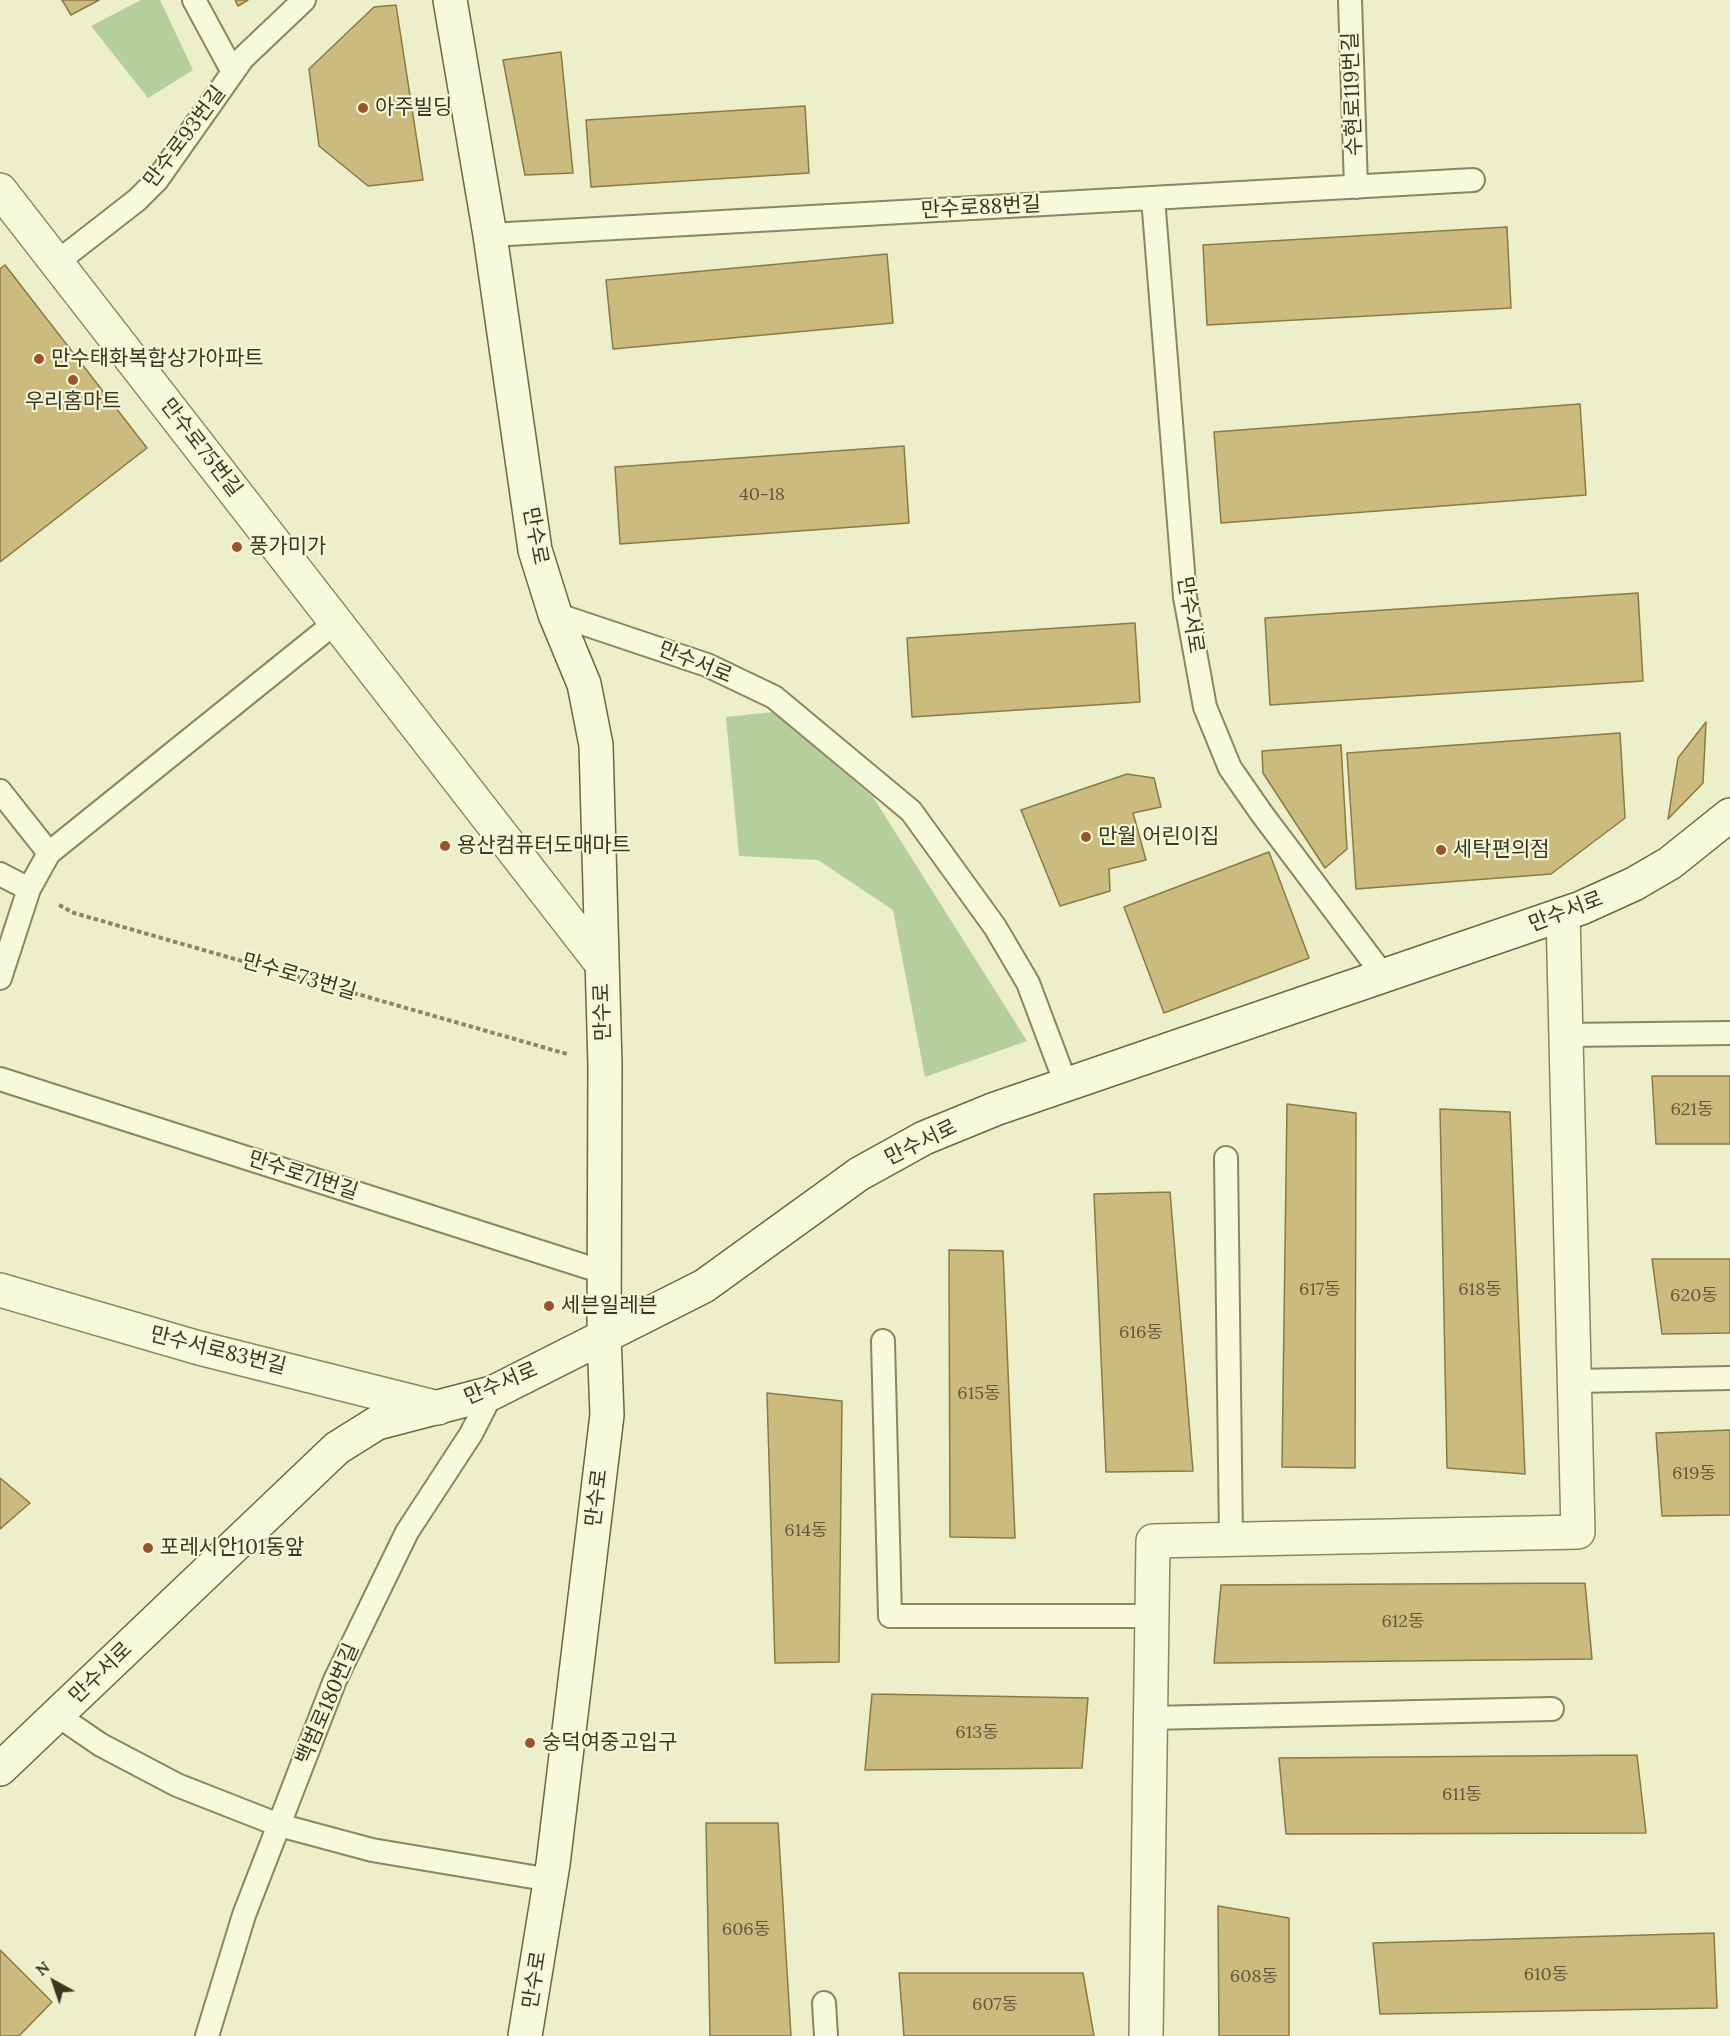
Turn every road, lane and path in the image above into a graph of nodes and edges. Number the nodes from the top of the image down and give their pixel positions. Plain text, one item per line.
1 (194, 0) edge
2 (304, 0) edge
3 (450, 0) edge
4 (1350, 0) edge
5 (233, 72) junction
6 (1473, 180) dead end
7 (1356, 187) junction
8 (0, 190) edge
9 (1153, 198) junction
10 (490, 235) junction
11 (56, 263) junction
12 (555, 614) junction
13 (336, 622) junction
14 (0, 791) edge
15 (1730, 815) edge
16 (49, 853) junction
17 (0, 874) edge
18 (29, 889) junction
19 (1563, 914) junction
20 (601, 963) junction
21 (1384, 976) junction
22 (0, 978) edge
23 (1730, 1033) edge
24 (1566, 1035) junction
25 (605, 1065) junction
26 (0, 1079) edge
27 (1066, 1084) junction
28 (1226, 1158) dead end
29 (606, 1272) junction
30 (0, 1290) edge
31 (604, 1335) junction
32 (883, 1341) dead end
33 (1730, 1378) edge
34 (1574, 1381) junction
35 (492, 1393) junction
36 (438, 1408) junction
37 (1231, 1539) junction
38 (1152, 1616) junction
39 (1552, 1709) dead end
40 (57, 1715) junction
41 (1150, 1718) junction
42 (0, 1769) edge
43 (279, 1825) junction
44 (551, 1880) junction
45 (824, 2003) dead end
46 (207, 2036) edge
47 (525, 2036) edge
48 (826, 2036) edge
49 (1146, 2036) edge

1 - 5 lane
2 - 5 lane, 만수로93번길
3 - 10 street, 만수로
4 - 7 lane, 수현로119번길
5 - 11 lane, 만수로93번길
6 - 7 lane, 만수로88번길
7 - 9 lane, 만수로88번길
8 - 11 street, 만수로75번길
9 - 10 lane, 만수로88번길
9 - 21 lane, 만수서로
10 - 12 street, 만수로
11 - 13 street, 만수로75번길
12 - 20 street, 만수로
12 - 27 lane, 만수서로
13 - 16 lane
13 - 20 street, 만수로75번길
14 - 16 lane
15 - 19 street, 만수서로
16 - 18 lane
17 - 18 lane
18 - 22 lane
18 - 25 path, 만수로73번길
19 - 21 street, 만수서로
19 - 24 street
20 - 25 street, 만수로
21 - 27 street, 만수서로
23 - 24 lane
24 - 34 street
25 - 29 street, 만수로
26 - 29 lane, 만수로71번길
27 - 31 street, 만수서로
28 - 37 lane
29 - 31 street, 만수로
30 - 36 street, 만수서로83번길
31 - 35 street, 만수서로
31 - 44 street, 만수로
32 - 38 lane
33 - 34 lane
34 - 37 street
35 - 36 street, 만수서로
35 - 43 lane, 백범로180번길
36 - 40 street, 만수서로
37 - 38 street
38 - 41 street
39 - 41 lane
40 - 42 street, 만수서로
40 - 43 lane
41 - 49 street
43 - 44 lane
43 - 46 lane, 백범로180번길
44 - 47 street, 만수로
45 - 48 lane

